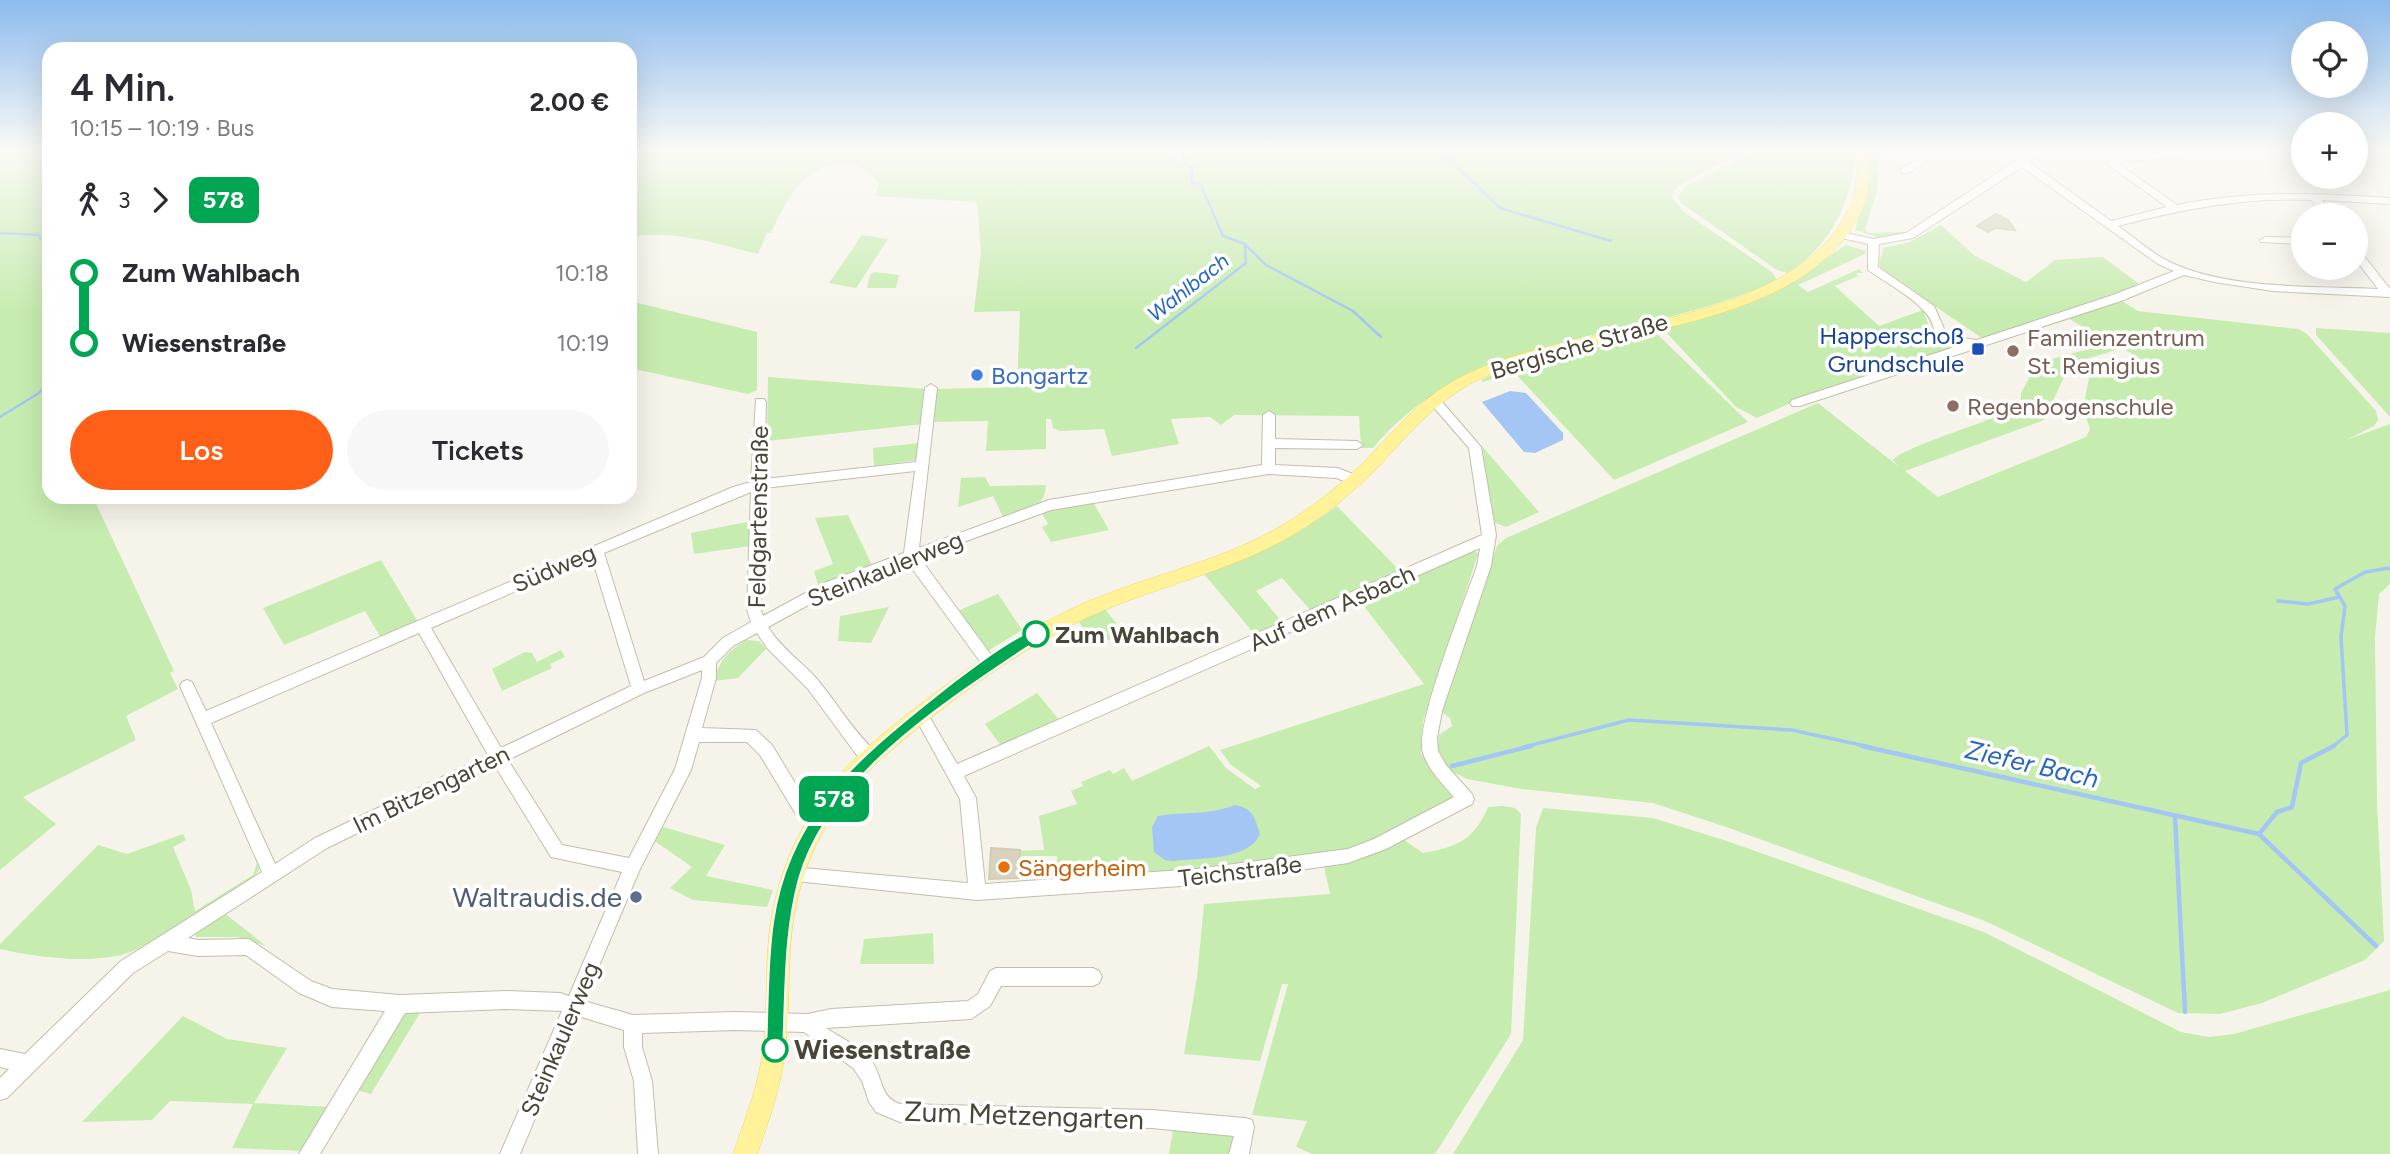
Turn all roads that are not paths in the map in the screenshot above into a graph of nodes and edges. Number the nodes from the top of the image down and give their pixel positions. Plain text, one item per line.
1 (1856, 205) edge
2 (1957, 205) edge
3 (2082, 205) edge
4 (2171, 205) edge
5 (2196, 205) edge
6 (2175, 208) junction
7 (2108, 225) junction
8 (1841, 235) junction
9 (2265, 240) dead end
10 (2291, 241) edge
11 (1874, 242) junction
12 (2368, 268) edge
13 (2181, 272) junction
14 (2388, 293) edge
15 (1978, 344) junction
16 (931, 388) dead end
17 (1433, 399) junction
18 (760, 402) dead end
19 (1796, 403) dead end
20 (1269, 415) dead end
21 (1268, 443) junction
22 (1357, 445) dead end
23 (921, 466) junction
24 (1268, 469) junction
25 (1355, 480) junction
26 (757, 485) junction
27 (1487, 539) junction
28 (596, 550) junction
29 (911, 556) junction
30 (422, 625) junction
31 (759, 625) junction
32 (709, 661) junction
33 (989, 663) junction
34 (187, 686) dead end
35 (639, 689) junction
36 (921, 715) junction
37 (201, 720) junction
38 (693, 735) junction
39 (498, 756) junction
40 (870, 757) junction
41 (956, 772) junction
42 (817, 822) junction
43 (633, 866) junction
44 (271, 874) junction
45 (792, 876) junction
46 (977, 892) junction
47 (166, 942) junction
48 (1093, 977) dead end
49 (400, 1004) junction
50 (575, 1006) junction
51 (777, 1021) junction
52 (808, 1023) junction
53 (633, 1024) junction
54 (0, 1058) edge
55 (27, 1064) junction
56 (0, 1091) edge
57 (309, 1154) edge
58 (510, 1154) edge
59 (648, 1154) edge
60 (745, 1154) edge
61 (1238, 1154) edge

1 - 8 main road, Bergische Straße
2 - 11 street
3 - 7 street
4 - 6 street
5 - 6 street
6 - 7 street
7 - 13 street
8 - 11 street
8 - 17 main road, Bergische Straße
9 - 10 street
11 - 15 street
12 - 14 street
13 - 14 street
13 - 15 street
15 - 19 street
16 - 23 street
17 - 25 main road, Bergische Straße
17 - 27 street
18 - 26 street, Feldgartenstraße
20 - 21 street
21 - 22 street
21 - 24 street
23 - 26 street, Südweg
23 - 29 street
24 - 25 street, Steinkaulerweg
24 - 29 street, Steinkaulerweg
25 - 33 main road, Bergische Straße
26 - 28 street, Südweg
26 - 31 street, Feldgartenstraße
27 - 41 street, Auf dem Asbach
27 - 46 street, Teichstraße
28 - 30 street, Südweg
28 - 35 street
29 - 31 street, Steinkaulerweg
29 - 33 street
30 - 37 street, Südweg
30 - 39 street
31 - 32 street, Steinkaulerweg
31 - 40 street, Feldgartenstraße
32 - 35 street, Im Bitzengarten
32 - 38 street, Steinkaulerweg
33 - 36 main road, Bergische Straße
34 - 37 street
35 - 39 street, Im Bitzengarten
36 - 40 main road, Bergische Straße
36 - 41 street
37 - 44 street
38 - 42 street
38 - 43 street, Steinkaulerweg
39 - 43 street
39 - 44 street, Im Bitzengarten
40 - 42 main road, Bergische Straße
41 - 46 street
42 - 45 main road, Bergische Straße
43 - 50 street, Steinkaulerweg
44 - 47 street, Im Bitzengarten
45 - 46 street, Teichstraße
45 - 51 main road, Bergische Straße
47 - 49 street
47 - 55 street, Im Bitzengarten
48 - 52 street
49 - 50 street
49 - 57 street
50 - 53 street
50 - 58 street, Steinkaulerweg
51 - 52 street
51 - 53 street
51 - 60 main road, Bergische Straße
52 - 61 street, Zum Metzengarten
53 - 59 street
54 - 55 street
55 - 56 street, Im Bitzengarten

